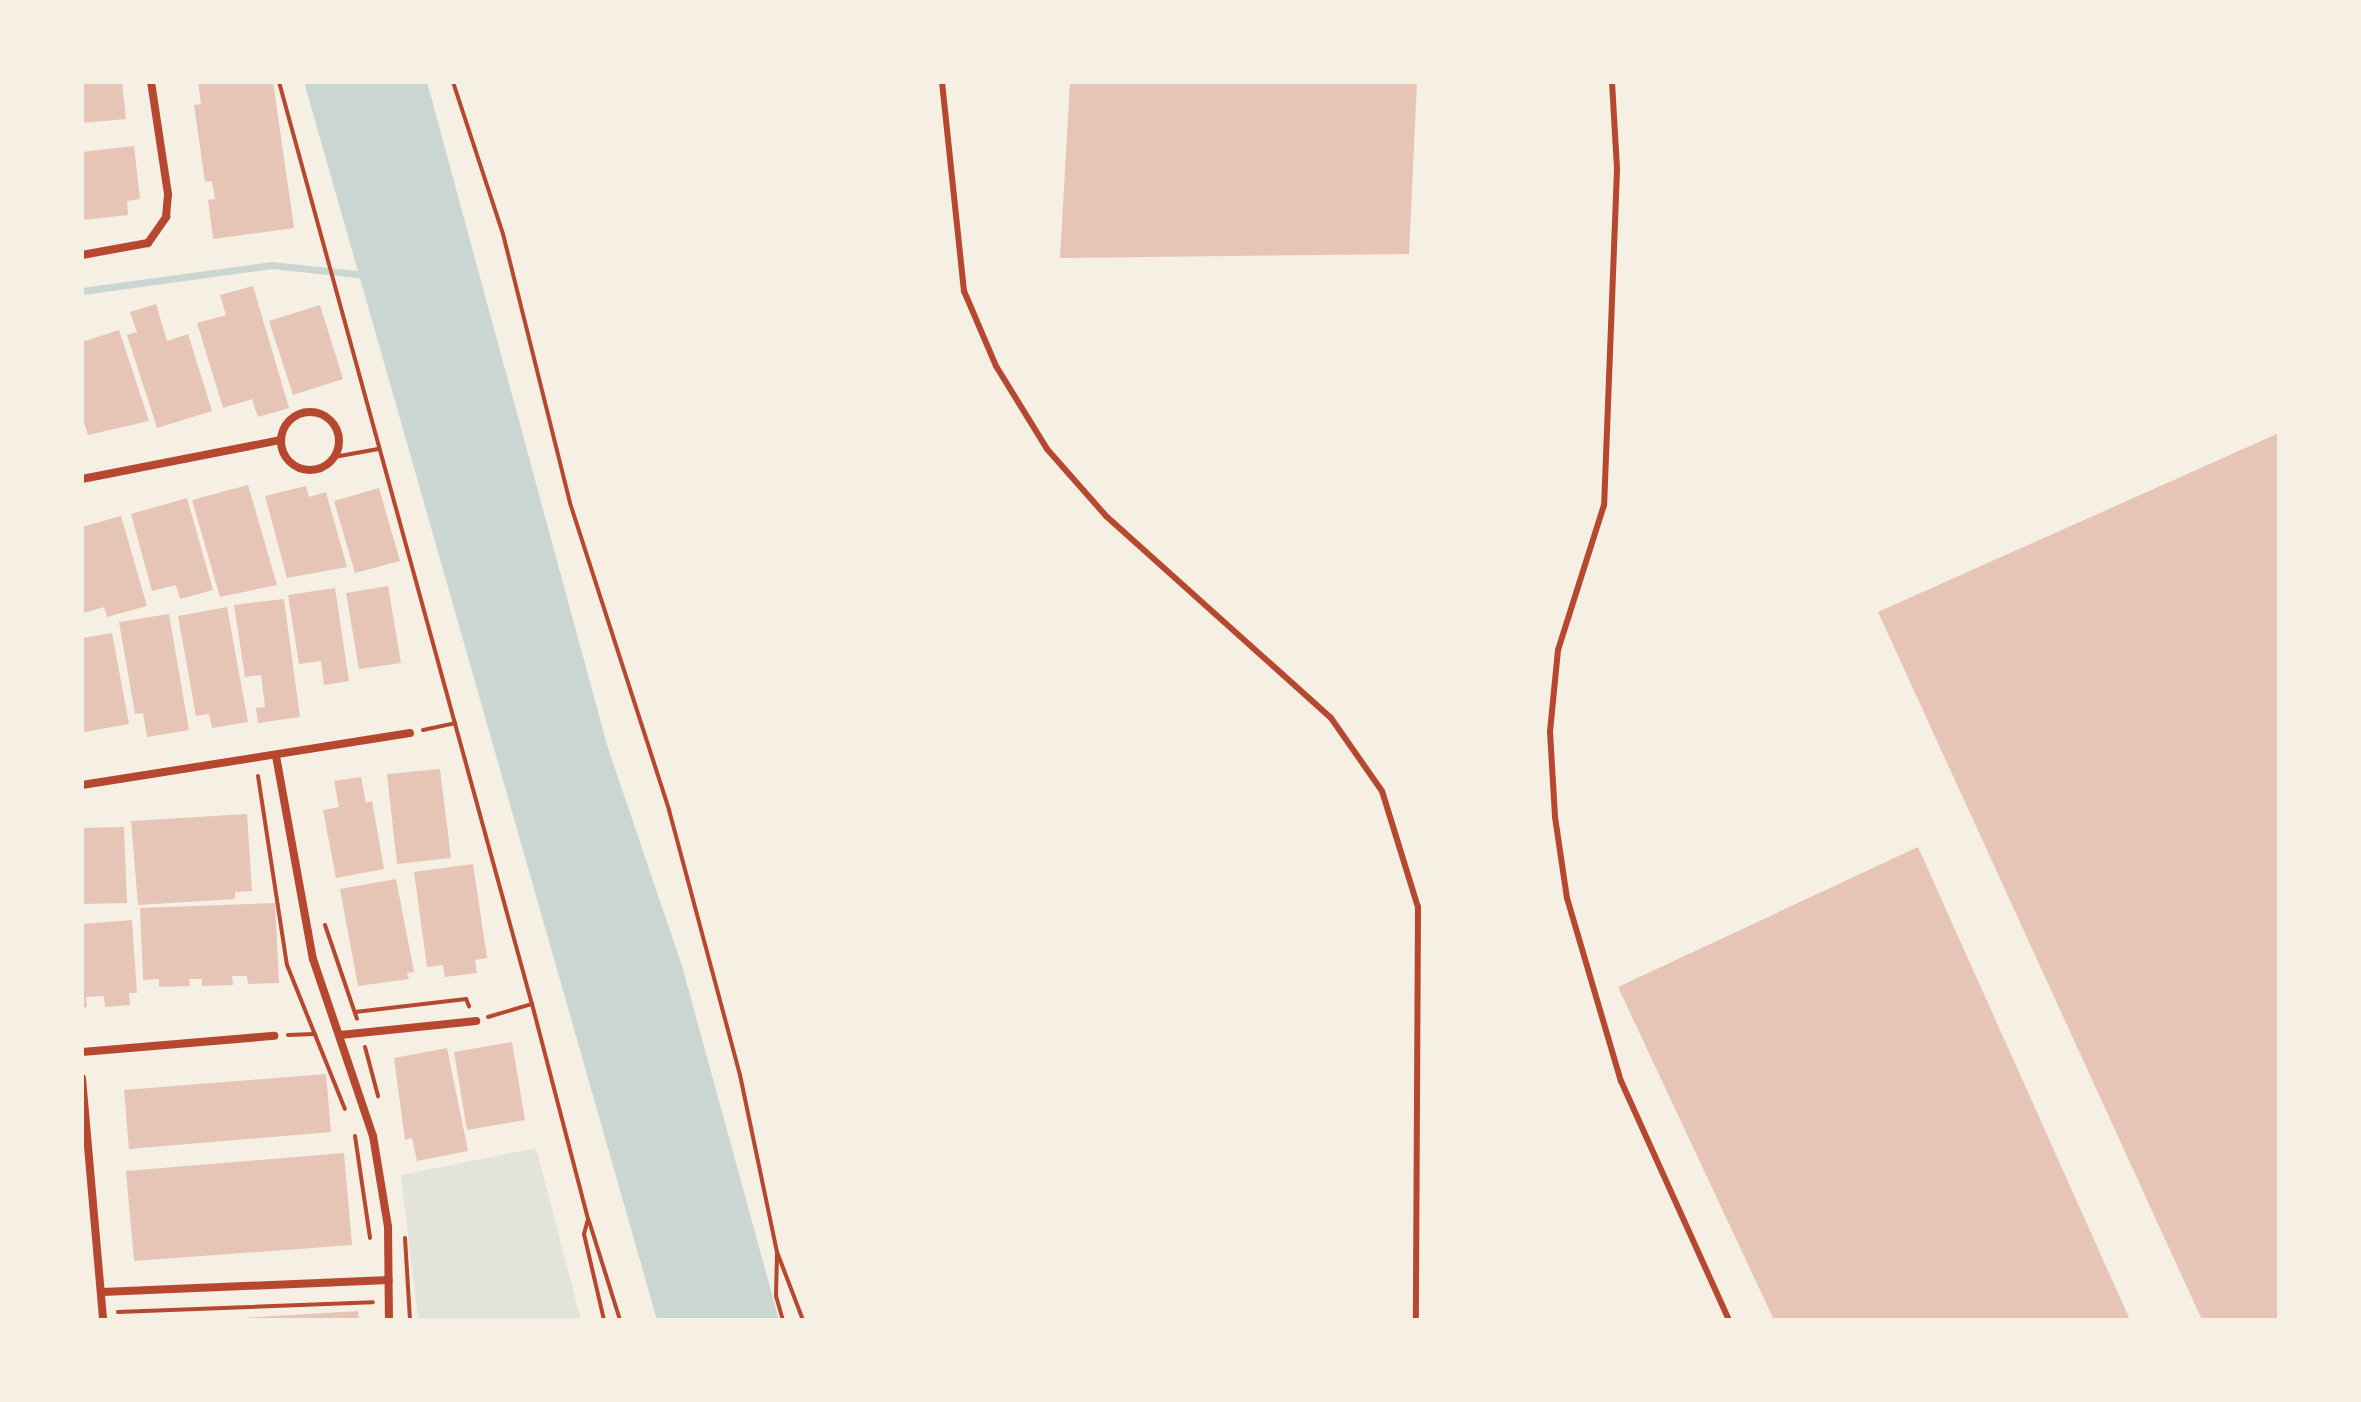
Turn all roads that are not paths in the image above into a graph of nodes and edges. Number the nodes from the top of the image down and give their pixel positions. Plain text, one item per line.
1 (151, 82) edge
2 (942, 82) edge
3 (1612, 82) edge
4 (82, 255) edge
5 (281, 440) junction
6 (82, 479) edge
7 (410, 733) road end
8 (276, 756) junction
9 (82, 785) edge
10 (476, 1021) road end
11 (340, 1035) junction
12 (274, 1036) road end
13 (82, 1052) edge
14 (82, 1078) edge
15 (389, 1280) junction
16 (102, 1292) junction
17 (103, 1320) edge
18 (389, 1320) edge
19 (1416, 1320) edge
20 (1729, 1320) edge

1 - 4 street
2 - 19 lane
3 - 20 lane
5 - 5 street
5 - 6 street
7 - 8 street
8 - 9 street
8 - 11 street
10 - 11 street
11 - 15 street
12 - 13 street
14 - 16 street
15 - 16 street
15 - 18 street
16 - 17 street

